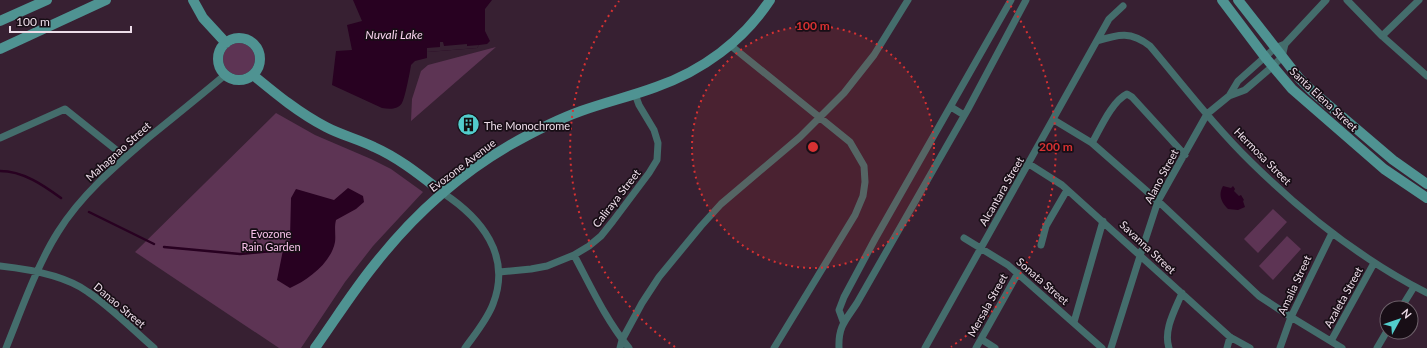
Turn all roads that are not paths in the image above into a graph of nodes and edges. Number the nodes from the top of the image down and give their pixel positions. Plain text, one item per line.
1 (47, 0) edge
2 (106, 0) edge
3 (193, 0) edge
4 (770, 0) edge
5 (908, 0) edge
6 (1011, 0) edge
7 (1026, 0) edge
8 (1222, 0) edge
9 (1238, 0) edge
10 (1326, 0) edge
11 (1347, 0) edge
12 (1418, 0) edge
13 (1123, 6) dead end
14 (0, 21) edge
15 (1382, 36) junction
16 (1097, 41) junction
17 (226, 43) junction
18 (730, 45) junction
19 (1280, 46) junction
20 (0, 49) edge
21 (1282, 56) junction
22 (1265, 57) junction
23 (1273, 66) junction
24 (225, 74) junction
25 (253, 75) junction
26 (1427, 76) edge
27 (635, 94) junction
28 (1229, 96) junction
29 (951, 107) junction
30 (1207, 114) junction
31 (964, 115) junction
32 (820, 118) junction
33 (1054, 120) junction
34 (0, 138) edge
35 (1092, 143) junction
36 (1186, 155) junction
37 (125, 157) junction
38 (1029, 164) junction
39 (1427, 184) edge
40 (1067, 190) junction
41 (442, 193) junction
42 (1427, 198) edge
43 (1158, 201) junction
44 (1104, 221) junction
45 (1332, 232) junction
46 (964, 238) dead end
47 (1041, 245) dead end
48 (981, 248) junction
49 (574, 255) junction
50 (1140, 256) junction
51 (1374, 263) junction
52 (0, 266) edge
53 (38, 272) junction
54 (499, 272) junction
55 (1018, 273) junction
56 (1414, 287) junction
57 (1182, 293) junction
58 (1427, 293) edge
59 (1406, 300) edge
60 (1290, 317) junction
61 (844, 321) junction
62 (1074, 322) junction
63 (1230, 336) junction
64 (981, 339) junction
65 (622, 340) junction
66 (1331, 341) junction
67 (6, 348) edge
68 (154, 348) edge
69 (315, 348) edge
70 (465, 348) edge
71 (620, 348) edge
72 (629, 348) edge
73 (774, 348) edge
74 (839, 348) edge
75 (925, 348) edge
76 (976, 348) edge
77 (995, 348) edge
78 (1102, 348) edge
79 (1111, 348) edge
80 (1169, 348) edge
81 (1227, 348) edge
82 (1250, 348) edge
83 (1280, 348) edge
84 (1342, 348) edge

1 - 14 street
2 - 20 street
3 - 17 street
4 - 18 street, Evozone Avenue
5 - 32 street
6 - 29 street
7 - 31 street
8 - 22 street, Santa Elena Street
9 - 19 street, Santa Elena Street
10 - 19 street
11 - 15 street
12 - 15 street
13 - 16 street, Alcantara Street
15 - 26 street
16 - 30 street, Hermosa Street
16 - 33 street, Alcantara Street
17 - 24 street
17 - 25 street
18 - 27 street, Evozone Avenue
18 - 32 street
19 - 21 street, Santa Elena Street
19 - 22 street
21 - 23 street
21 - 39 street, Santa Elena Street
22 - 23 street, Santa Elena Street
22 - 28 street
23 - 28 street
23 - 42 street, Santa Elena Street
24 - 25 street
24 - 37 street, Mahagnao Street
25 - 41 street
27 - 41 street, Evozone Avenue
27 - 49 street, Caliraya Street
28 - 30 street, Alano Street
29 - 31 street
29 - 61 street
30 - 36 street, Alano Street
30 - 45 street, Hermosa Street
31 - 61 street
32 - 65 street
32 - 73 street
33 - 35 street
33 - 38 street, Alcantara Street
34 - 37 street
35 - 36 street
35 - 43 street
36 - 43 street, Alano Street
37 - 53 street, Mahagnao Street
38 - 40 street, Savanna Street
38 - 48 street, Alcantara Street
40 - 44 street, Savanna Street
40 - 47 street
41 - 54 street
41 - 69 street, Evozone Avenue
43 - 50 street, Alano Street
43 - 60 street
44 - 50 street, Savanna Street
44 - 62 street
45 - 51 street, Hermosa Street
45 - 60 street, Amalia Street
46 - 48 street, Sonata Street
48 - 55 street, Sonata Street
48 - 75 street, Alcantara Street
49 - 54 street, Caliraya Street
49 - 65 street
50 - 57 street, Savanna Street
50 - 79 street, Alano Street
51 - 56 street, Hermosa Street
51 - 66 street, Azaleta Street
52 - 53 street, Danao Street
53 - 67 street, Mahagnao Street
53 - 68 street, Danao Street
54 - 70 street
55 - 62 street, Sonata Street
55 - 64 street, Mersala Street
56 - 58 street, Hermosa Street
56 - 59 street
57 - 63 street, Savanna Street
57 - 80 street
60 - 66 street
60 - 83 street, Amalia Street
61 - 74 street
62 - 78 street, Sonata Street
63 - 81 street
63 - 82 street, Savanna Street
64 - 76 street, Mersala Street
64 - 77 street
65 - 71 street
65 - 72 street
66 - 84 street

